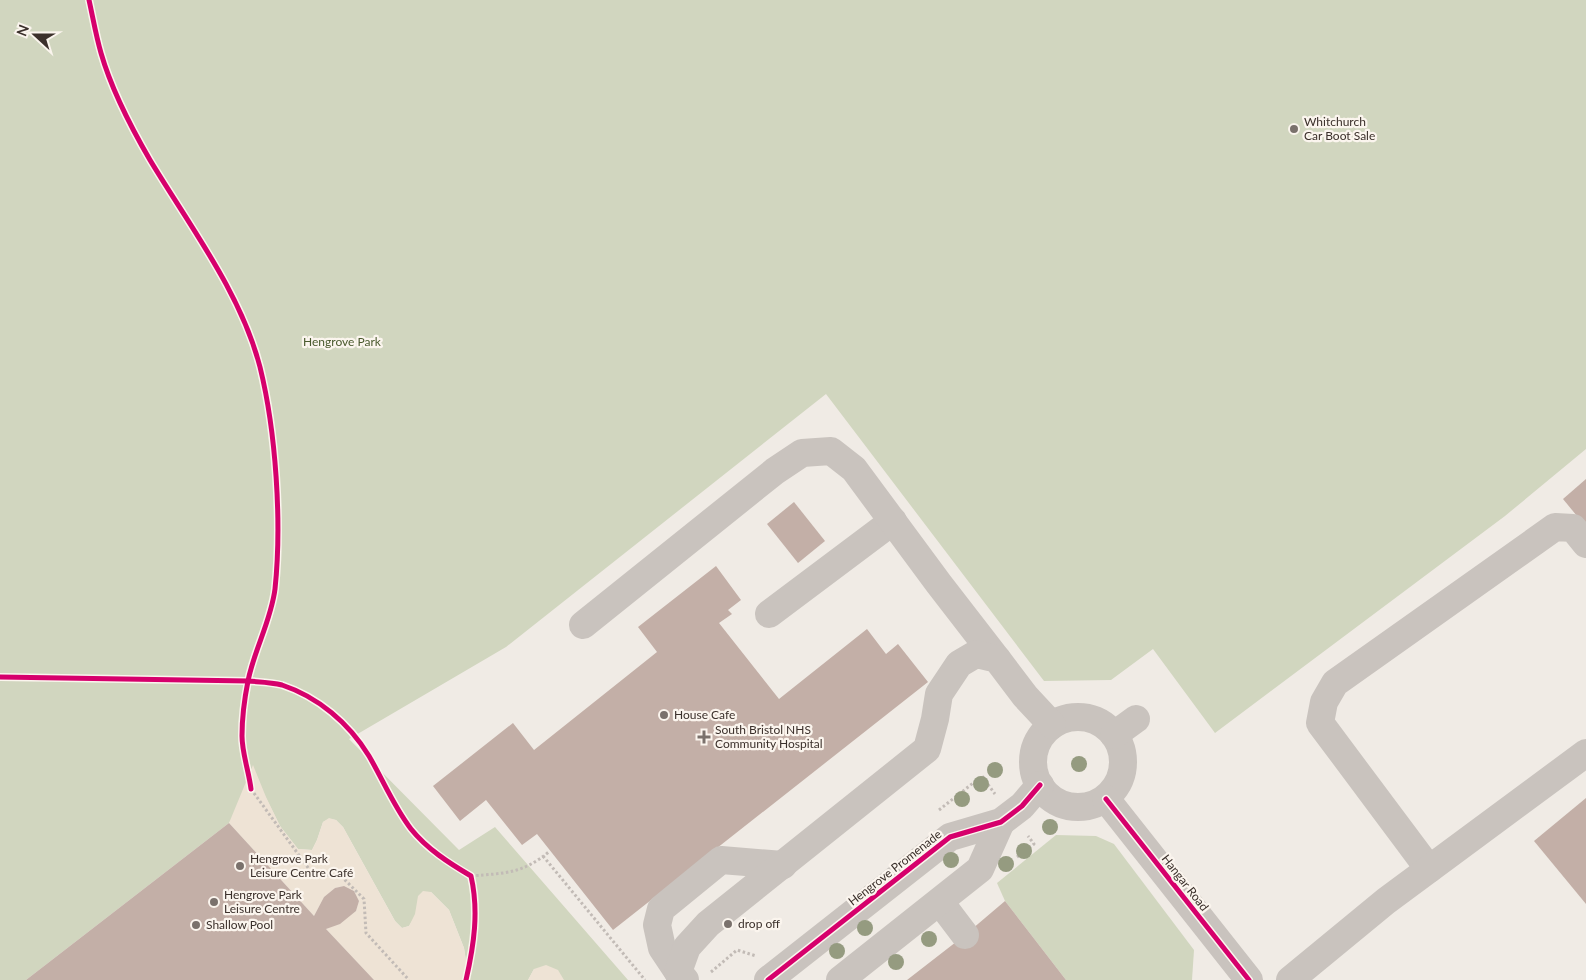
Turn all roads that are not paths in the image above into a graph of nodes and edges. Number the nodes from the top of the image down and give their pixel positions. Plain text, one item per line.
1 (892, 521) junction
2 (1586, 544) edge
3 (769, 614) dead end
4 (583, 625) dead end
5 (997, 659) junction
6 (1052, 725) junction
7 (1586, 753) edge
8 (1040, 785) junction
9 (1106, 798) junction
10 (1001, 822) junction
11 (783, 865) junction
12 (1429, 869) junction
13 (940, 902) junction
14 (965, 935) dead end
15 (681, 976) edge
16 (768, 980) edge
17 (840, 980) edge
18 (1249, 980) edge
19 (1290, 980) edge

1 - 3 street
1 - 4 street
1 - 5 street
2 - 12 street
5 - 6 street
5 - 11 street
6 - 8 street
6 - 9 street
7 - 12 street
8 - 9 street
8 - 10 street, Hengrove Promenade
9 - 18 street, Hangar Road
10 - 13 street, Hengrove Promenade
10 - 16 street, Hengrove Promenade
11 - 15 street
11 - 15 street
12 - 19 street
13 - 14 street
13 - 17 street, Hengrove Promenade

